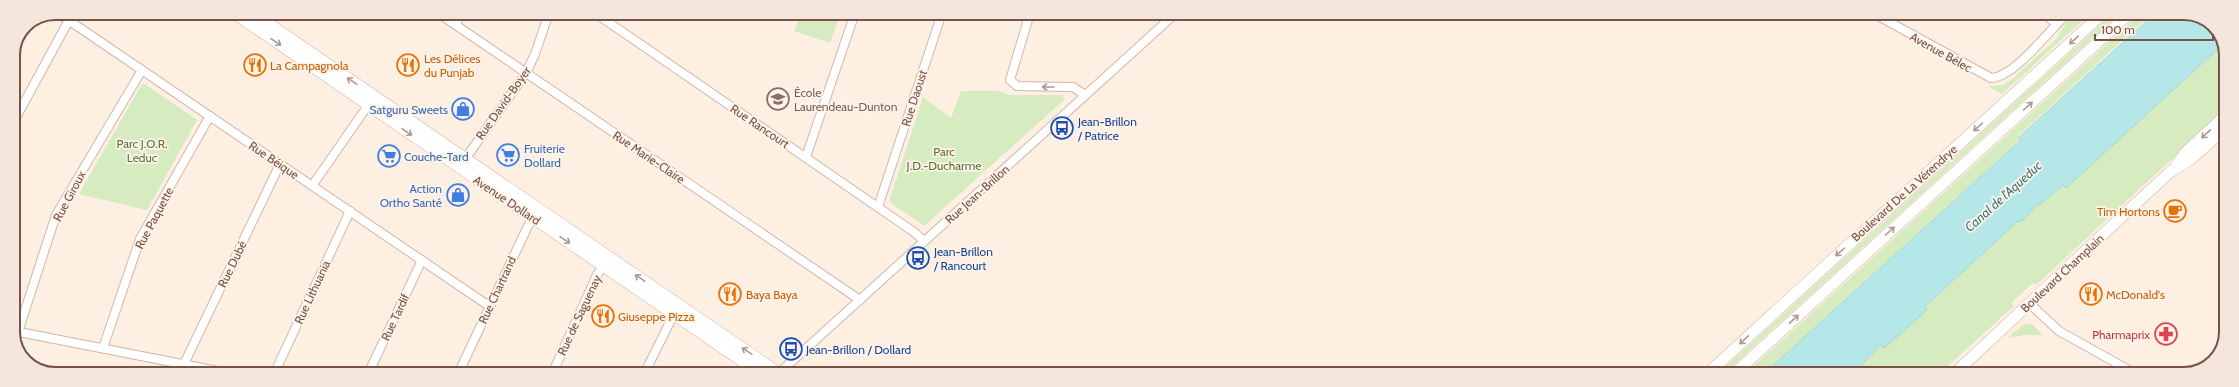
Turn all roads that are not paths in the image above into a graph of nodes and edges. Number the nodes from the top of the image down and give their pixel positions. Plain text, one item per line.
1 (69, 20) joint
2 (256, 20) edge
3 (448, 20) edge
4 (458, 20) edge
5 (547, 20) edge
6 (605, 20) edge
7 (853, 20) edge
8 (940, 20) edge
9 (1028, 20) edge
10 (1167, 20) edge
11 (1886, 20) edge
12 (2051, 20) edge
13 (2060, 20) edge
14 (2095, 20) edge
15 (2122, 20) edge
16 (2056, 24) junction
17 (456, 25) junction
18 (142, 70) junction
19 (526, 72) junction
20 (1085, 95) junction
21 (371, 101) junction
22 (20, 110) edge
23 (210, 116) junction
24 (2219, 121) edge
25 (2219, 134) edge
26 (806, 157) junction
27 (462, 163) junction
28 (280, 164) junction
29 (2170, 172) junction
30 (312, 186) junction
31 (878, 207) junction
32 (350, 211) junction
33 (536, 213) junction
34 (924, 241) junction
35 (422, 260) junction
36 (606, 261) junction
37 (860, 300) junction
38 (2029, 303) junction
39 (489, 306) junction
40 (676, 309) junction
41 (20, 320) edge
42 (20, 333) edge
43 (103, 348) junction
44 (184, 364) junction
45 (199, 367) edge
46 (277, 367) edge
47 (371, 367) edge
48 (461, 367) edge
49 (555, 367) edge
50 (647, 367) edge
51 (752, 367) edge
52 (769, 367) edge
53 (786, 367) edge
54 (1715, 367) edge
55 (1742, 367) edge
56 (1961, 367) edge
57 (2123, 367) edge

1 - 18 street, Rue Béique
1 - 22 street
2 - 21 main road, Avenue Dollard
3 - 17 street, Rue Marie-Claire
4 - 17 street
5 - 19 street, Rue David-Boyer
6 - 26 street, Rue Rancourt
7 - 26 street
8 - 31 street, Rue Daoust
20 -> 9 street
10 - 20 street, Rue Jean-Brillon
11 - 16 street, Avenue Bélec
12 - 16 street
13 - 16 street
14 -> 54 main road, Boulevard De La Vérendrye
55 -> 15 main road, Boulevard De La Vérendrye
17 - 19 street, Rue Marie-Claire
18 - 23 street, Rue Béique
18 - 41 street, Rue Giroux
19 - 27 street, Rue David-Boyer
19 - 37 street, Rue Marie-Claire
20 - 34 street, Rue Jean-Brillon
21 - 27 main road, Avenue Dollard
21 - 30 street
23 - 28 street, Rue Béique
23 - 43 street, Rue Paquette
24 -> 29 main road, Boulevard Champlain
25 - 29 main road, Boulevard Champlain
26 - 31 street, Rue Rancourt
27 - 33 main road, Avenue Dollard
28 - 30 street, Rue Béique
28 - 44 street, Rue Dubé
29 - 38 main road, Boulevard Champlain
30 - 32 street, Rue Béique
31 - 34 street, Rue Rancourt
32 - 35 street, Rue Béique
32 - 46 street, Rue Lithuania
33 - 36 main road, Avenue Dollard
33 - 39 street, Rue Chartrand
34 - 37 street, Rue Jean-Brillon
35 - 39 street, Rue Béique
35 - 47 street, Rue Tardif
36 - 40 main road, Avenue Dollard
36 - 49 street, Rue de Saguenay
37 - 53 street, Rue Jean-Brillon
38 - 56 main road, Boulevard Champlain
38 - 57 street
39 - 48 street, Rue Chartrand
40 - 50 street
40 - 51 main road, Avenue Dollard
52 -> 40 main road, Avenue Dollard
42 - 43 street
43 - 44 street
44 - 45 street

